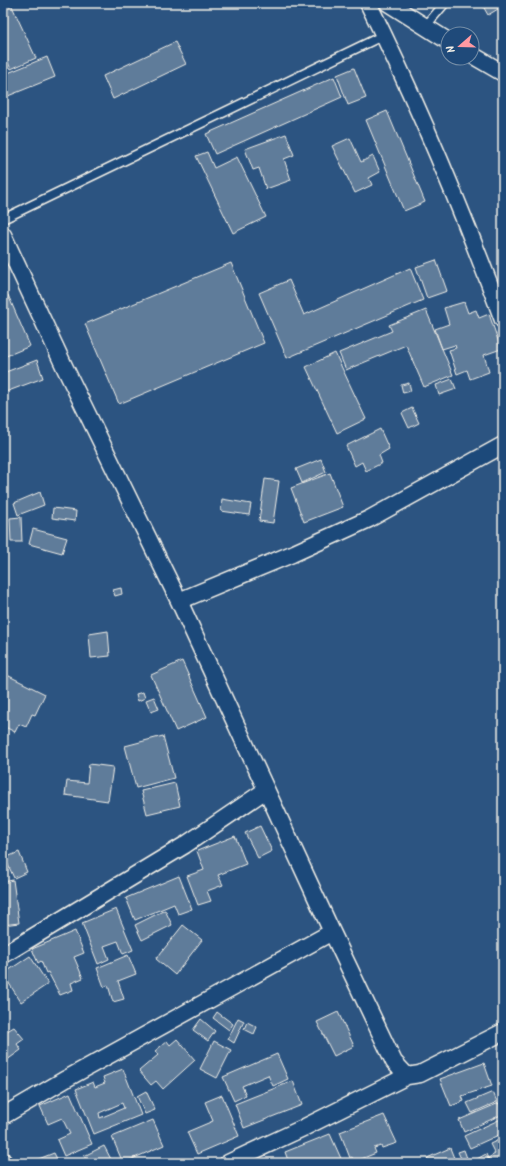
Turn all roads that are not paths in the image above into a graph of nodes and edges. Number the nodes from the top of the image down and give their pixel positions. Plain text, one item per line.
1 (368, 3) edge
2 (388, 3) edge
3 (445, 3) edge
4 (425, 27) junction
5 (384, 35) junction
6 (440, 35) edge
7 (480, 60) edge
8 (503, 73) edge
9 (3, 219) edge
10 (3, 235) edge
11 (503, 320) edge
12 (503, 445) edge
13 (179, 601) junction
14 (266, 790) junction
15 (332, 932) junction
16 (3, 955) edge
17 (503, 1032) edge
18 (407, 1076) junction
19 (3, 1116) edge
20 (228, 1163) edge

1 - 5 street
2 - 4 street
3 - 4 lane
4 - 6 street
5 - 9 lane
5 - 11 street
7 - 8 street
10 - 13 street
12 - 13 street
13 - 14 street
14 - 15 street
14 - 16 street
15 - 18 street
15 - 19 street
17 - 18 street
18 - 20 street

